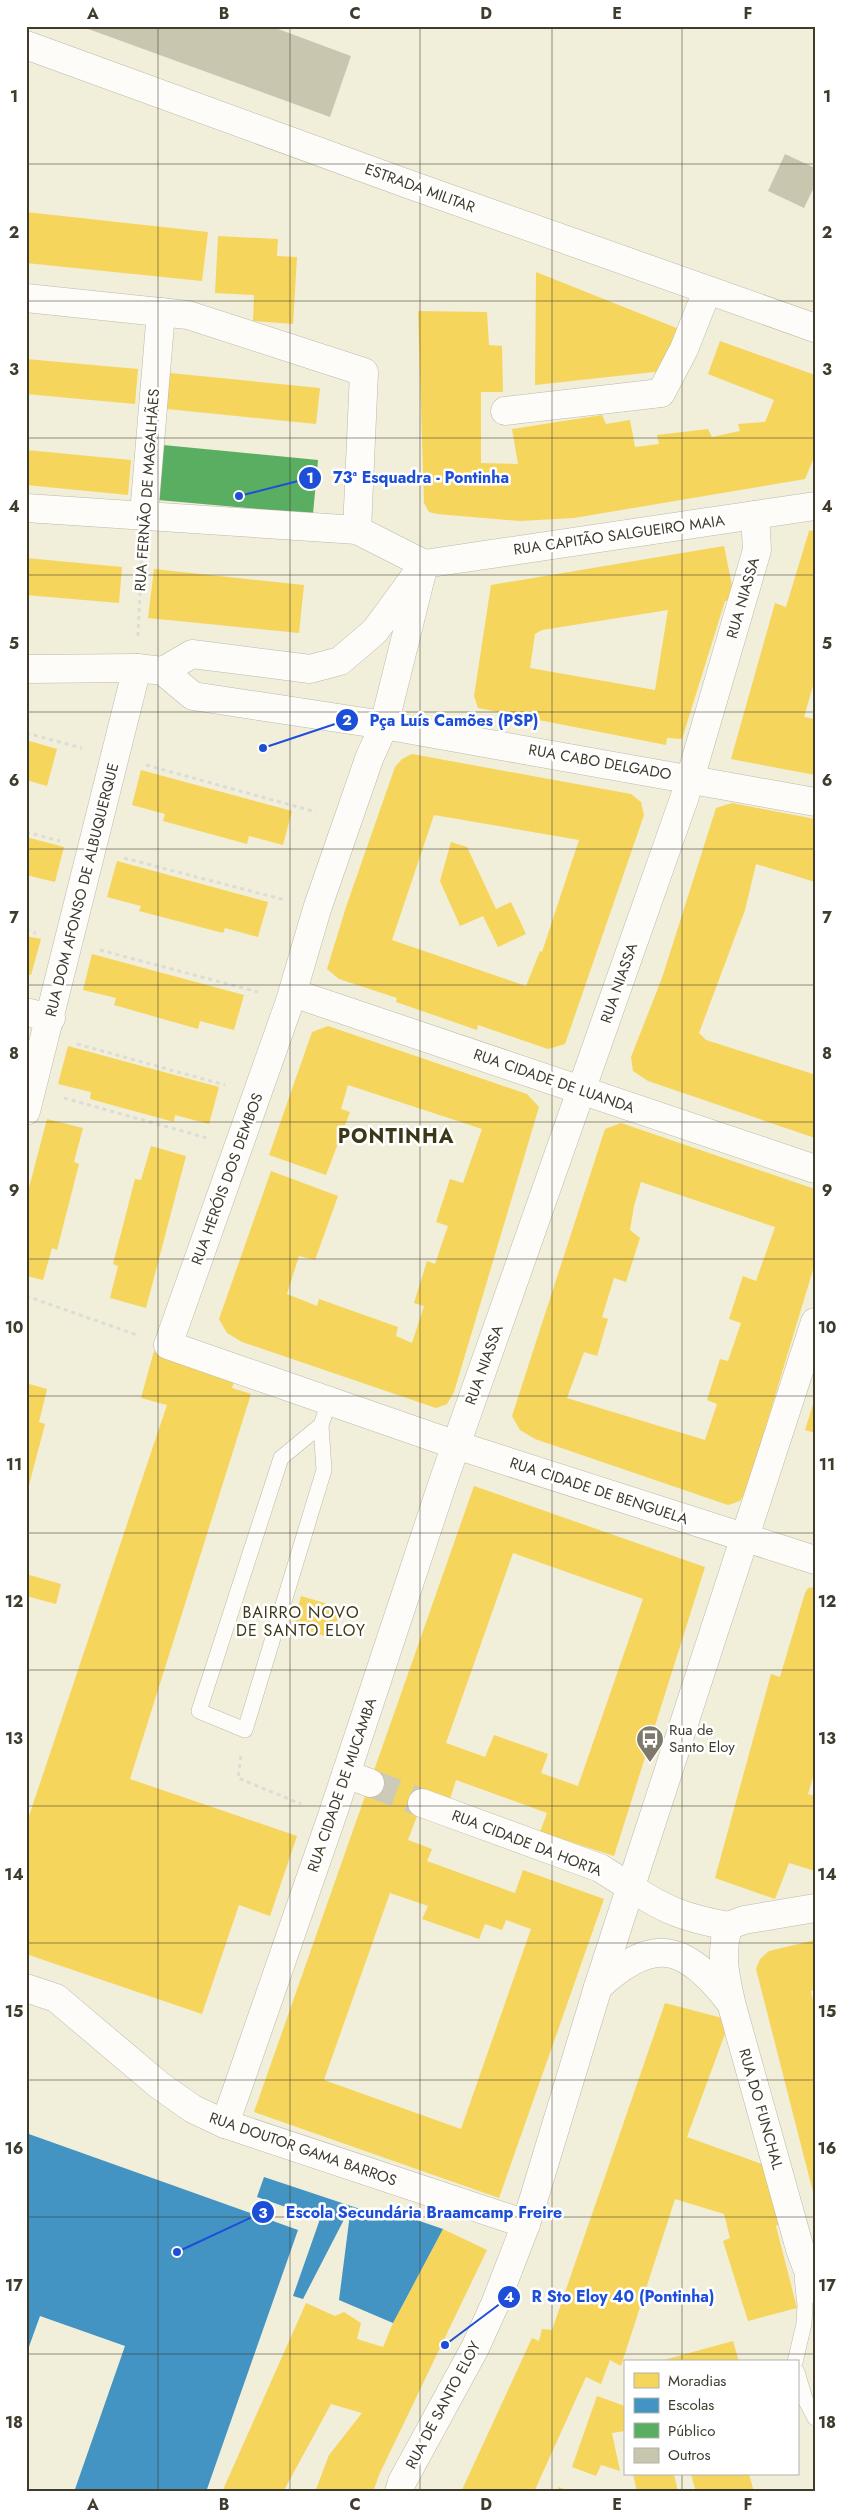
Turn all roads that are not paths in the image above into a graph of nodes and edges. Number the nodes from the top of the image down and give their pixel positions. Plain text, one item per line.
1 (26, 45) edge
2 (707, 291) junction
3 (26, 298) edge
4 (161, 312) junction
5 (815, 328) edge
6 (505, 411) dead end
7 (815, 506) edge
8 (26, 508) edge
9 (144, 514) junction
10 (755, 515) junction
11 (357, 530) junction
12 (424, 564) junction
13 (26, 669) edge
14 (150, 670) junction
15 (384, 724) junction
16 (690, 778) junction
17 (815, 802) edge
18 (292, 997) junction
19 (41, 1022) edge
20 (582, 1090) junction
21 (29, 1100) edge
22 (815, 1169) edge
23 (814, 1326) edge
24 (325, 1413) junction
25 (456, 1445) junction
26 (743, 1538) junction
27 (815, 1560) edge
28 (422, 1803) tunnel mouth
29 (630, 1887) junction
30 (815, 1908) edge
31 (728, 1926) junction
32 (598, 1987) junction
33 (26, 1988) edge
34 (732, 2006) junction
35 (225, 2124) junction
36 (526, 2224) junction
37 (800, 2250) junction
38 (815, 2289) edge
39 (796, 2360) edge
40 (798, 2376) edge
41 (815, 2418) edge
42 (399, 2492) edge

1 - 2 street, ESTRADA MILITAR
2 - 5 street, ESTRADA MILITAR
2 - 6 street
3 - 4 street
4 - 9 street, RUA FERNÃO DE MAGALHÃES
4 - 11 street
7 - 10 street, RUA CAPITÃO SALGUEIRO MAIA
8 - 9 street
9 - 11 street
10 - 12 street, RUA CAPITÃO SALGUEIRO MAIA
10 - 16 street, RUA NIASSA
11 - 12 street
12 - 14 street
12 - 15 street, RUA HERÓIS DOS DEMBOS
13 - 14 street
14 - 15 street, RUA CABO DELGADO
14 - 19 street, RUA DOM AFONSO DE ALBUQUERQUE
15 - 16 street, RUA CABO DELGADO
15 - 18 street, RUA HERÓIS DOS DEMBOS
16 - 17 street, RUA CABO DELGADO
16 - 20 street, RUA NIASSA
18 - 20 street, RUA CIDADE DE LUANDA
18 - 24 street, RUA HERÓIS DOS DEMBOS
19 - 21 street, RUA DOM AFONSO DE ALBUQUERQUE
20 - 22 street, RUA CIDADE DE LUANDA
20 - 25 street, RUA NIASSA
23 - 26 street, RUA DE SANTO ELOY
24 - 24 lane
24 - 25 street
25 - 26 street, RUA CIDADE DE BENGUELA
25 - 35 street, RUA CIDADE DE MUCAMBA
26 - 27 street, RUA CIDADE DE BENGUELA
26 - 29 street, RUA DE SANTO ELOY
28 - 29 street, RUA CIDADE DA HORTA
29 - 31 street, RUA CIDADE DA HORTA
29 - 32 street, RUA DE SANTO ELOY
30 - 31 street
31 - 34 street, RUA DO FUNCHAL
32 - 34 street
32 - 36 street, RUA DE SANTO ELOY
33 - 35 street, RUA DOUTOR GAMA BARROS
34 - 37 street, RUA DO FUNCHAL
35 - 36 street, RUA DOUTOR GAMA BARROS
36 - 42 street, RUA DE SANTO ELOY
37 - 38 street, RUA DO FUNCHAL
37 - 39 lane
40 - 41 lane

